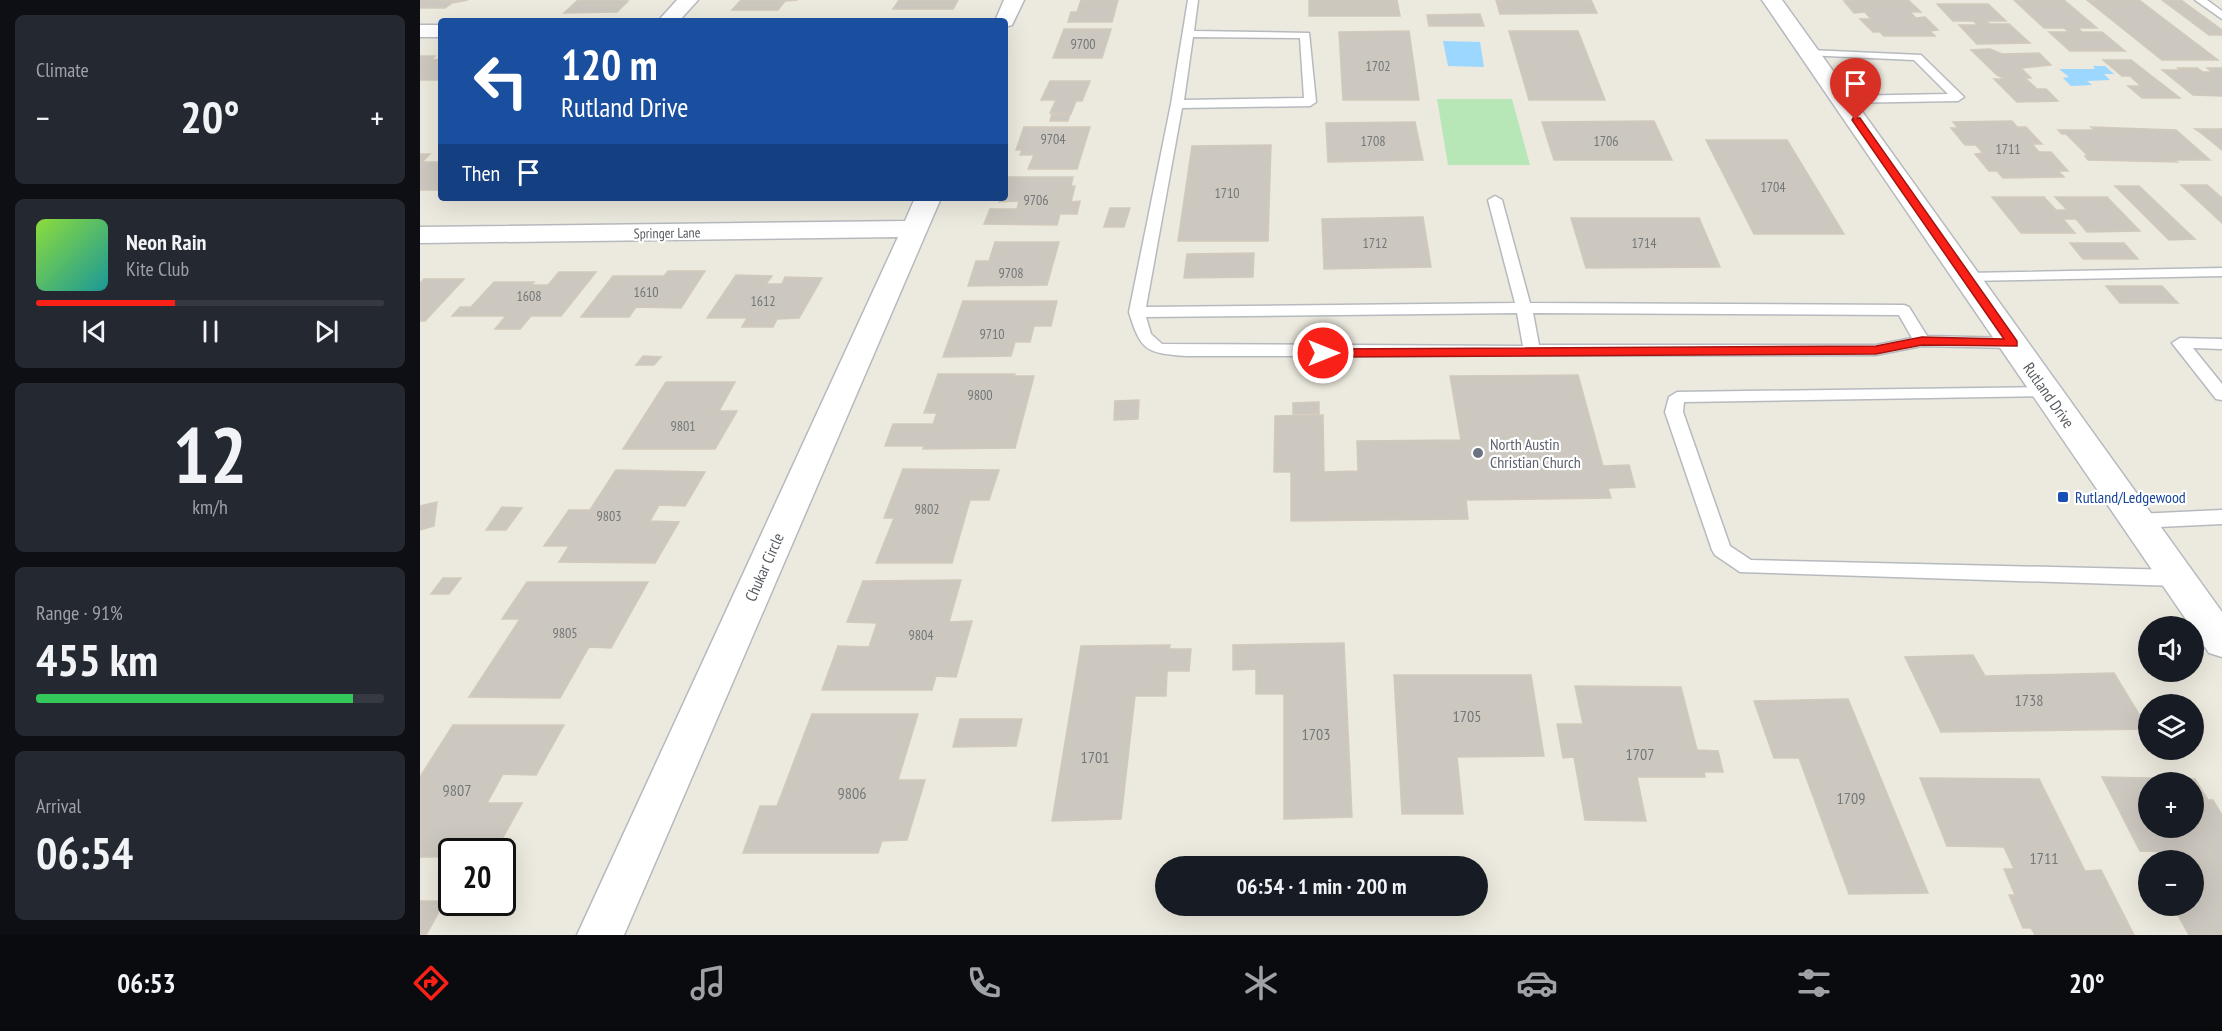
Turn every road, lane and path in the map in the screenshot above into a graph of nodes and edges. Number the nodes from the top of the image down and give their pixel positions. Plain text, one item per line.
1 (688, 0) edge
2 (1014, 0) edge
3 (1193, 0) edge
4 (1772, 0) edge
5 (2202, 0) edge
6 (2222, 16) edge
7 (671, 18) edge
8 (1006, 18) edge
9 (438, 31) edge
10 (420, 32) edge
11 (1186, 34) junction
12 (1809, 53) junction
13 (1843, 100) junction
14 (1177, 104) junction
15 (1495, 200) dead end
16 (921, 214) edge
17 (420, 235) edge
18 (2222, 272) edge
19 (1966, 276) junction
20 (1524, 308) junction
21 (1137, 312) junction
22 (1922, 341) junction
23 (2013, 343) junction
24 (2222, 344) edge
25 (1533, 351) junction
26 (2047, 392) junction
27 (2222, 395) edge
28 (2222, 517) edge
29 (2138, 521) junction
30 (2177, 578) junction
31 (2222, 642) edge
32 (600, 935) edge

1 - 7 street
2 - 8 street
3 - 11 lane
4 - 12 street, Rutland Drive
5 - 6 lane
9 - 10 street
11 - 14 lane
11 - 14 lane
12 - 13 street, Rutland Drive
12 - 13 lane
13 - 19 street, Rutland Drive
14 - 21 lane
15 - 20 lane
16 - 17 street, Springer Lane
16 - 32 street, Chukar Circle
18 - 19 lane
19 - 23 street, Rutland Drive
20 - 21 lane
20 - 22 lane
20 - 25 lane
21 - 25 lane
22 - 23 lane
22 - 25 lane
23 - 26 street, Rutland Drive
24 - 27 lane
26 - 29 street, Rutland Drive
26 - 30 lane
28 - 29 lane
29 - 30 street, Rutland Drive
30 - 31 street, Rutland Drive

